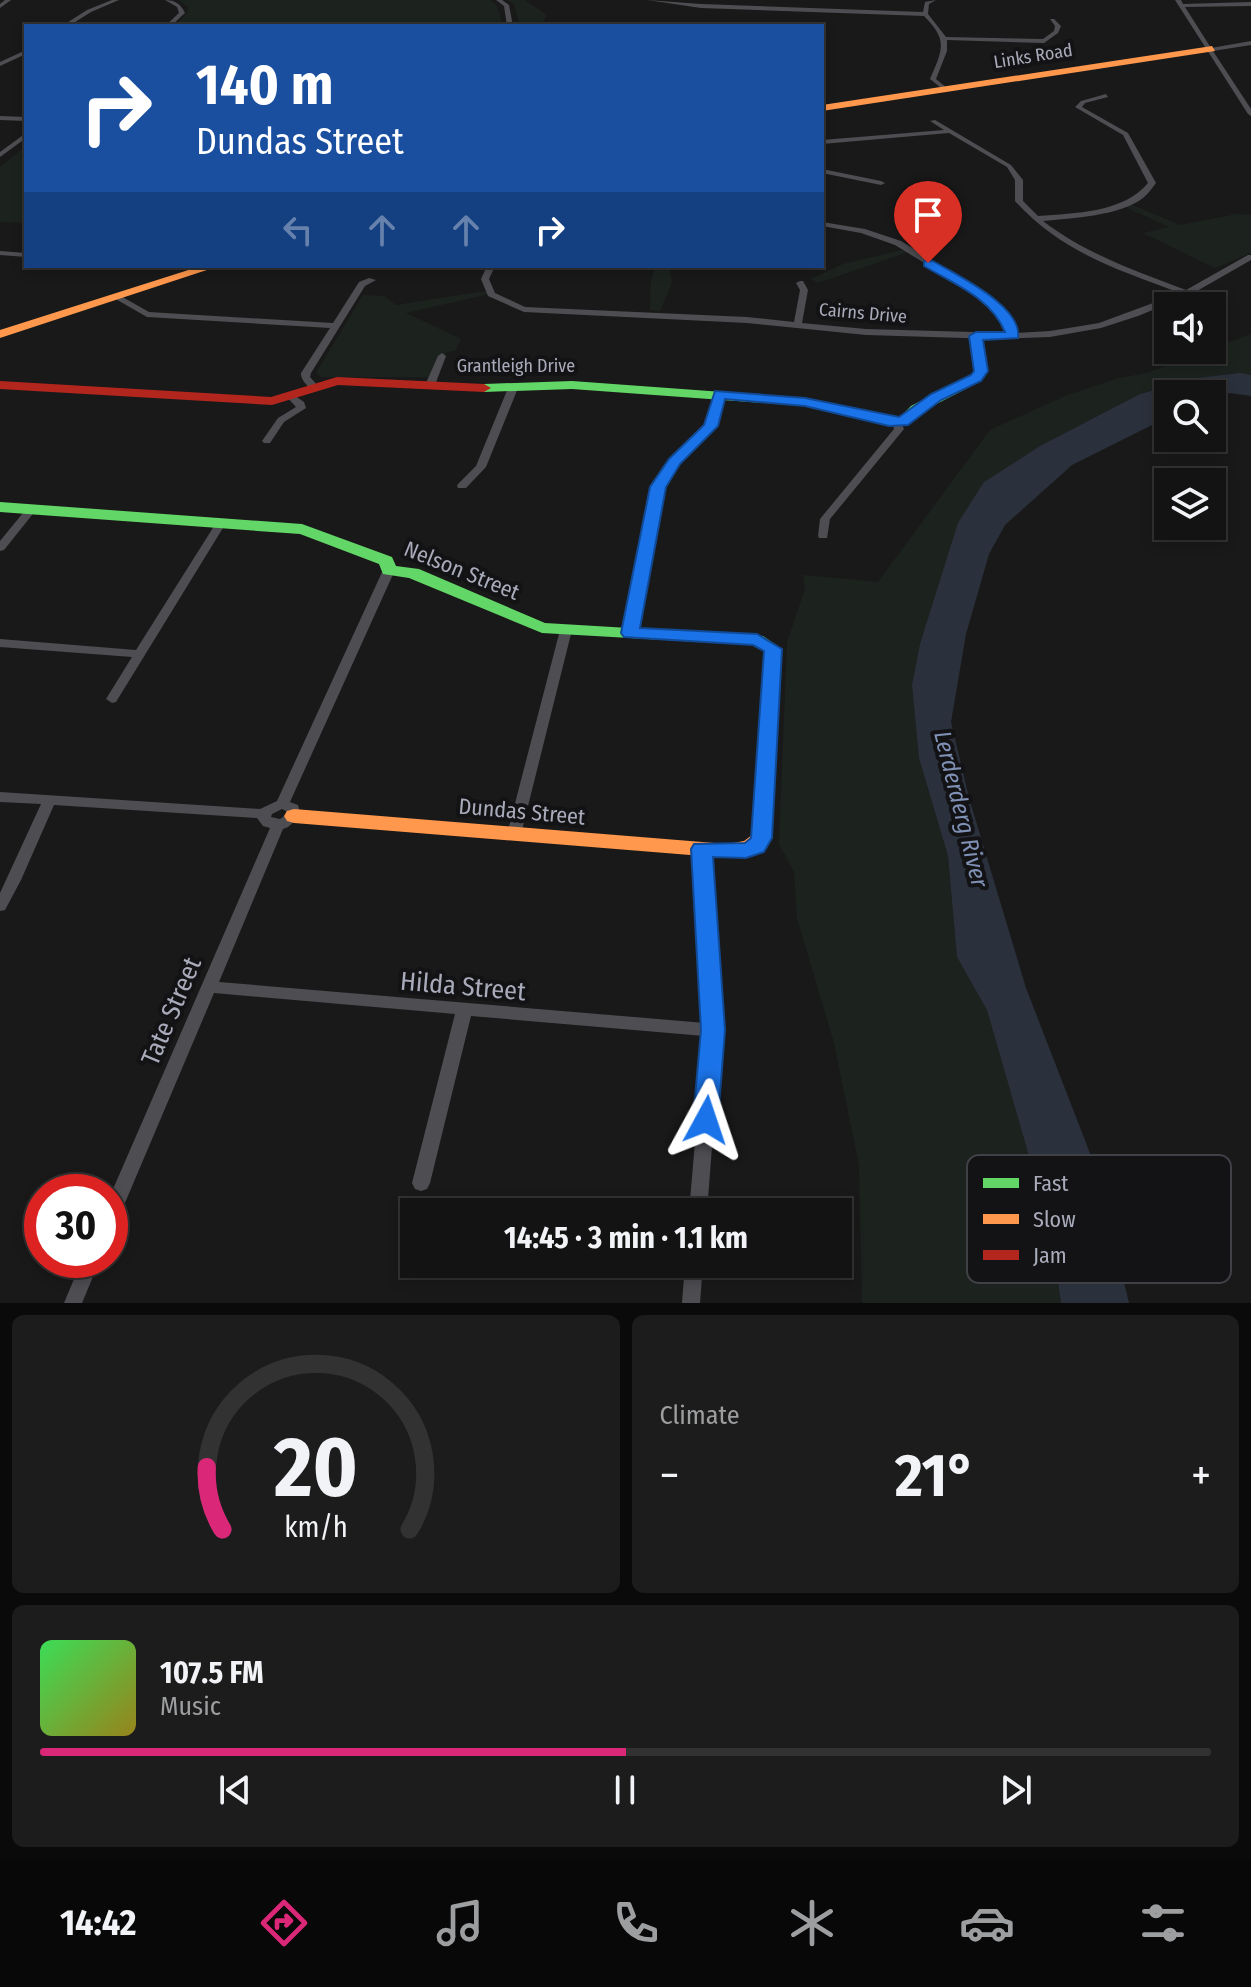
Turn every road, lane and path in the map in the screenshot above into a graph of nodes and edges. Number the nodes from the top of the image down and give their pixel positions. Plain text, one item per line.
1 (8, 0) edge
2 (116, 0) edge
3 (168, 0) edge
4 (499, 0) edge
5 (650, 0) edge
6 (933, 0) edge
7 (1180, 3) edge
8 (1251, 4) edge
9 (0, 6) edge
10 (925, 14) junction
11 (1052, 20) dead end
12 (68, 24) edge
13 (170, 24) edge
14 (510, 24) edge
15 (947, 38) junction
16 (1251, 43) edge
17 (1212, 49) junction
18 (24, 53) edge
19 (0, 64) edge
20 (946, 90) junction
21 (1106, 96) dead end
22 (824, 108) edge
23 (1251, 114) edge
24 (0, 118) edge
25 (24, 119) edge
26 (933, 121) dead end
27 (946, 132) junction
28 (24, 137) edge
29 (824, 142) edge
30 (0, 155) edge
31 (824, 171) edge
32 (881, 183) dead end
33 (1035, 219) junction
34 (824, 224) edge
35 (0, 253) edge
36 (24, 255) edge
37 (1251, 257) edge
38 (200, 268) edge
39 (490, 268) edge
40 (372, 280) dead end
41 (800, 283) dead end
42 (1185, 292) edge
43 (1189, 292) edge
44 (116, 297) junction
45 (1154, 305) edge
46 (798, 324) junction
47 (335, 326) junction
48 (0, 334) edge
49 (1013, 335) junction
50 (976, 336) junction
51 (442, 356) dead end
52 (0, 385) edge
53 (430, 385) junction
54 (314, 387) junction
55 (513, 388) junction
56 (720, 394) junction
57 (291, 396) junction
58 (897, 422) junction
59 (267, 441) dead end
60 (462, 486) dead end
61 (0, 507) edge
62 (31, 510) junction
63 (221, 523) junction
64 (823, 536) dead end
65 (0, 548) edge
66 (389, 570) junction
67 (566, 630) junction
68 (630, 633) junction
69 (0, 643) edge
70 (139, 654) junction
71 (112, 699) dead end
72 (0, 797) edge
73 (49, 801) junction
74 (285, 815) junction
75 (514, 834) junction
76 (702, 849) junction
77 (746, 850) joint
78 (0, 906) edge
79 (209, 987) junction
80 (464, 1011) junction
81 (713, 1030) junction
82 (128, 1175) edge
83 (421, 1183) dead end
84 (699, 1198) edge
85 (83, 1278) edge
86 (693, 1278) edge
87 (73, 1303) edge
88 (691, 1303) edge

1 - 9 street
2 - 12 street
3 - 13 street
4 - 14 street
5 - 10 street
6 - 10 street
7 - 8 street
7 - 17 street
10 - 15 street
11 - 15 street
15 - 20 street
16 - 17 street, Links Road
17 - 20 street, Links Road
17 - 23 street
18 - 19 street
20 - 22 street, Links Road
21 - 33 street
24 - 25 street
26 - 27 street
27 - 29 street
27 - 33 street
28 - 30 street
31 - 32 street
33 - 42 street
34 - 49 street
35 - 36 street
37 - 43 street, Cairns Drive
38 - 44 street
39 - 46 street, Cairns Drive
40 - 47 street
41 - 46 street
44 - 47 street
44 - 48 street
45 - 49 street, Cairns Drive
46 - 50 street, Cairns Drive
47 - 54 street
49 - 50 street, Cairns Drive
50 - 58 street
51 - 53 street
52 - 57 street, Grantleigh Drive
53 - 54 street, Grantleigh Drive
53 - 55 street, Grantleigh Drive
54 - 57 street, Grantleigh Drive
55 - 56 street, Grantleigh Drive
55 - 60 street
56 - 58 street, Grantleigh Drive
56 - 68 street
57 - 59 street
58 - 64 street
61 - 62 street, Nelson Street
62 - 63 street, Nelson Street
62 - 65 street
63 - 66 street, Nelson Street
63 - 70 street
66 - 67 street, Nelson Street
66 - 74 street, Tate Street
67 - 68 street, Nelson Street
67 - 75 street
68 - 77 street, Nelson Street
69 - 70 street
70 - 71 street
72 - 73 street
73 - 74 street
73 - 78 street
74 - 75 street, Dundas Street
74 - 79 street, Tate Street
75 - 76 street, Dundas Street
76 - 77 street, Dundas Street
76 - 81 street
79 - 80 street, Hilda Street
79 - 82 street, Tate Street
80 - 81 street, Hilda Street
80 - 83 street
81 - 84 street
85 - 87 street
86 - 88 street

